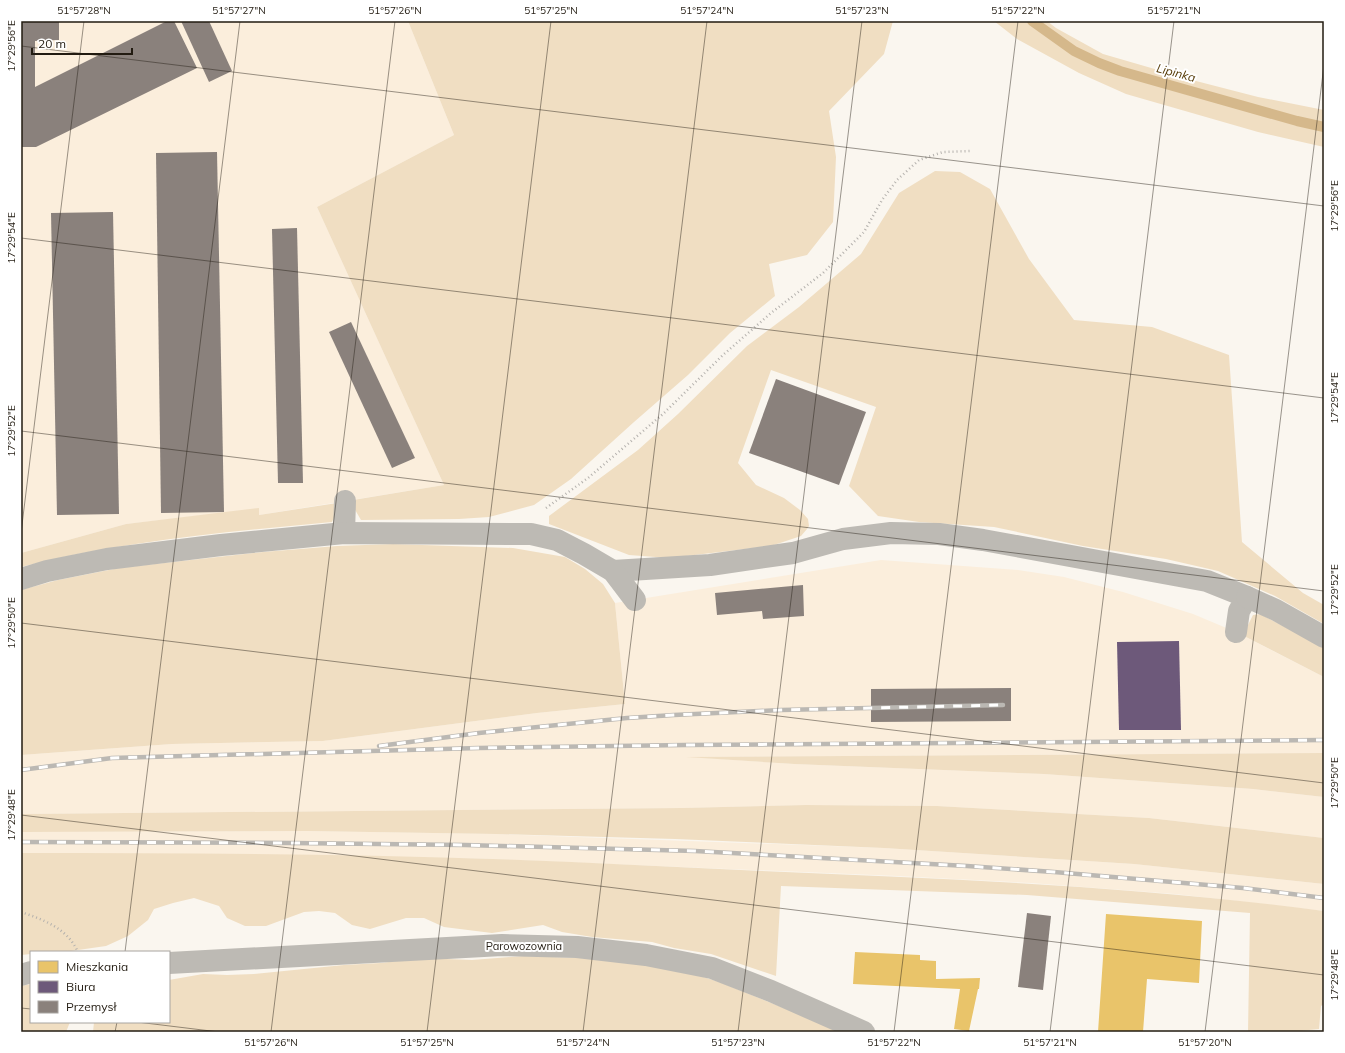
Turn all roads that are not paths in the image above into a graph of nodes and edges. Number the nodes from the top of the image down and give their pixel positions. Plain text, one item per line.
1 (345, 501) dead end
2 (344, 534) junction
3 (613, 571) junction
4 (21, 579) edge
5 (1247, 597) junction
6 (635, 600) dead end
7 (1236, 632) dead end
8 (1324, 637) edge
9 (170, 962) edge
10 (864, 1032) edge

1 - 2 lane
2 - 3 lane
2 - 4 lane
3 - 5 lane
3 - 6 lane
5 - 7 lane
5 - 8 lane
9 - 10 lane, Parowozownia

